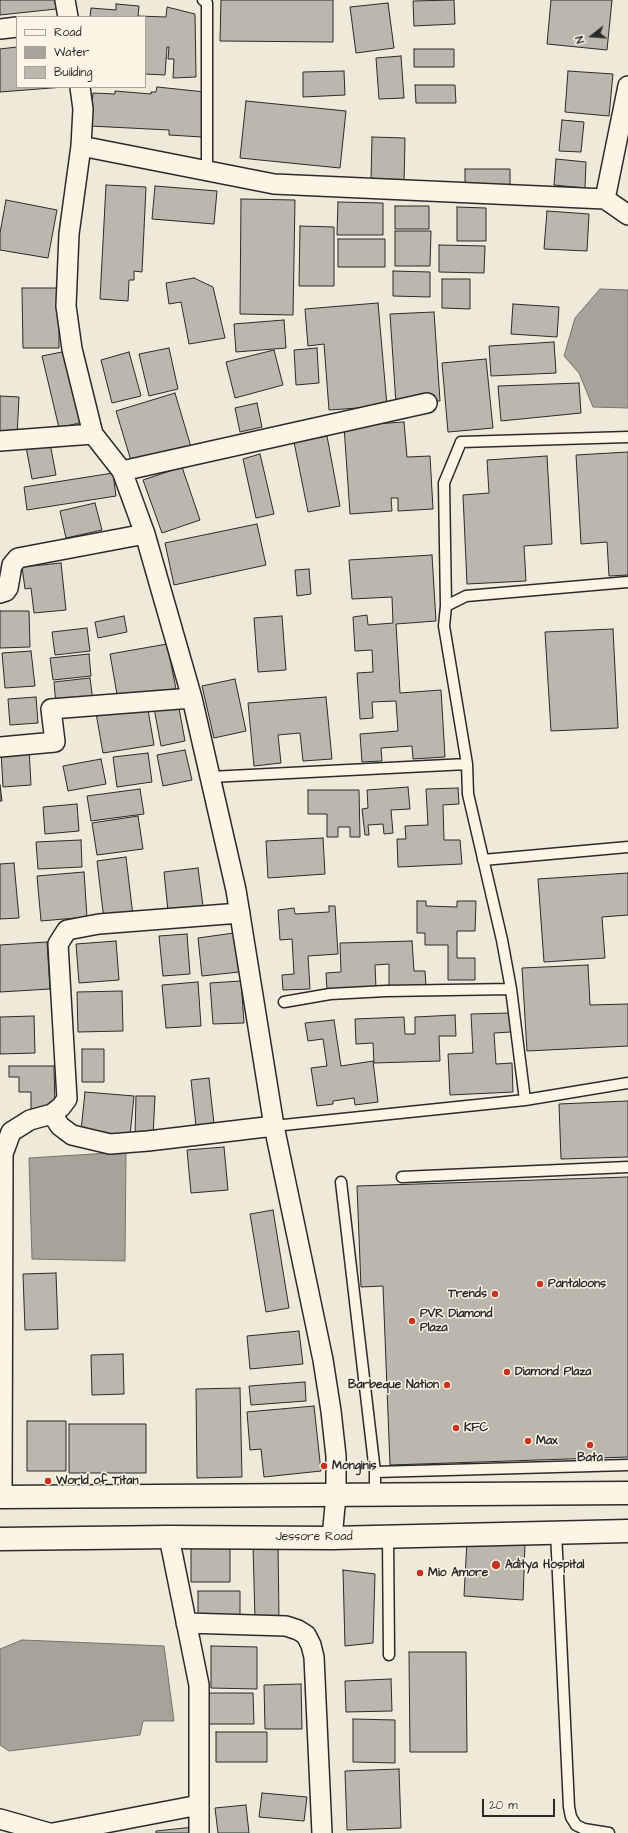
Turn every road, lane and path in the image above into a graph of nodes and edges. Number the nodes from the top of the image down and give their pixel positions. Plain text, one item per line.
1 (64, 0) edge
2 (203, 0) edge
3 (68, 16) edge
4 (16, 27) edge
5 (0, 29) edge
6 (628, 86) edge
7 (80, 88) edge
8 (81, 146) junction
9 (207, 171) junction
10 (605, 199) junction
11 (628, 215) edge
12 (427, 403) dead end
13 (93, 434) junction
14 (628, 437) edge
15 (0, 441) edge
16 (122, 471) junction
17 (145, 534) junction
18 (628, 582) edge
19 (0, 592) edge
20 (446, 606) junction
21 (192, 698) junction
22 (0, 747) edge
23 (468, 764) junction
24 (210, 777) junction
25 (628, 847) edge
26 (483, 860) junction
27 (240, 913) junction
28 (511, 989) junction
29 (284, 1002) dead end
30 (628, 1083) edge
31 (525, 1100) junction
32 (52, 1114) junction
33 (274, 1126) junction
34 (628, 1167) edge
35 (402, 1177) dead end
36 (342, 1182) dead end
37 (2, 1193) edge
38 (1, 1333) edge
39 (628, 1465) edge
40 (375, 1472) junction
41 (628, 1493) edge
42 (336, 1495) junction
43 (376, 1495) junction
44 (1, 1497) edge
45 (628, 1531) edge
46 (556, 1532) junction
47 (388, 1536) junction
48 (168, 1537) junction
49 (332, 1538) junction
50 (0, 1539) edge
51 (186, 1623) junction
52 (389, 1655) dead end
53 (199, 1805) junction
54 (0, 1819) edge
55 (49, 1833) edge
56 (53, 1833) edge
57 (199, 1833) edge
58 (322, 1833) edge
59 (609, 1833) edge

1 - 3 street
2 - 9 lane
4 - 5 street
6 - 10 street
7 - 8 street
8 - 9 street
8 - 13 street
9 - 10 street
10 - 11 street
12 - 16 street
13 - 15 street
13 - 16 street
14 - 20 lane
16 - 17 street
17 - 19 street
17 - 21 street
18 - 20 lane
20 - 23 lane
21 - 22 street
21 - 24 street
23 - 24 lane
23 - 26 lane
24 - 27 street
25 - 26 lane
26 - 28 lane
27 - 32 street
27 - 33 street
28 - 29 lane
28 - 31 lane
30 - 31 lane
31 - 33 lane
32 - 33 street
32 - 37 street
33 - 42 street
34 - 35 lane
36 - 40 lane
37 - 38 street
38 - 44 street
39 - 40 lane
40 - 43 lane
41 - 43 main road
42 - 43 main road
42 - 44 main road
42 - 49 street
45 - 46 main road, Jessore Road
46 - 47 main road, Jessore Road
46 - 59 lane
47 - 49 main road, Jessore Road
47 - 52 lane
48 - 49 main road, Jessore Road
48 - 50 main road, Jessore Road
48 - 51 street
51 - 53 street
51 - 58 street
53 - 56 street
53 - 57 street
54 - 55 street

